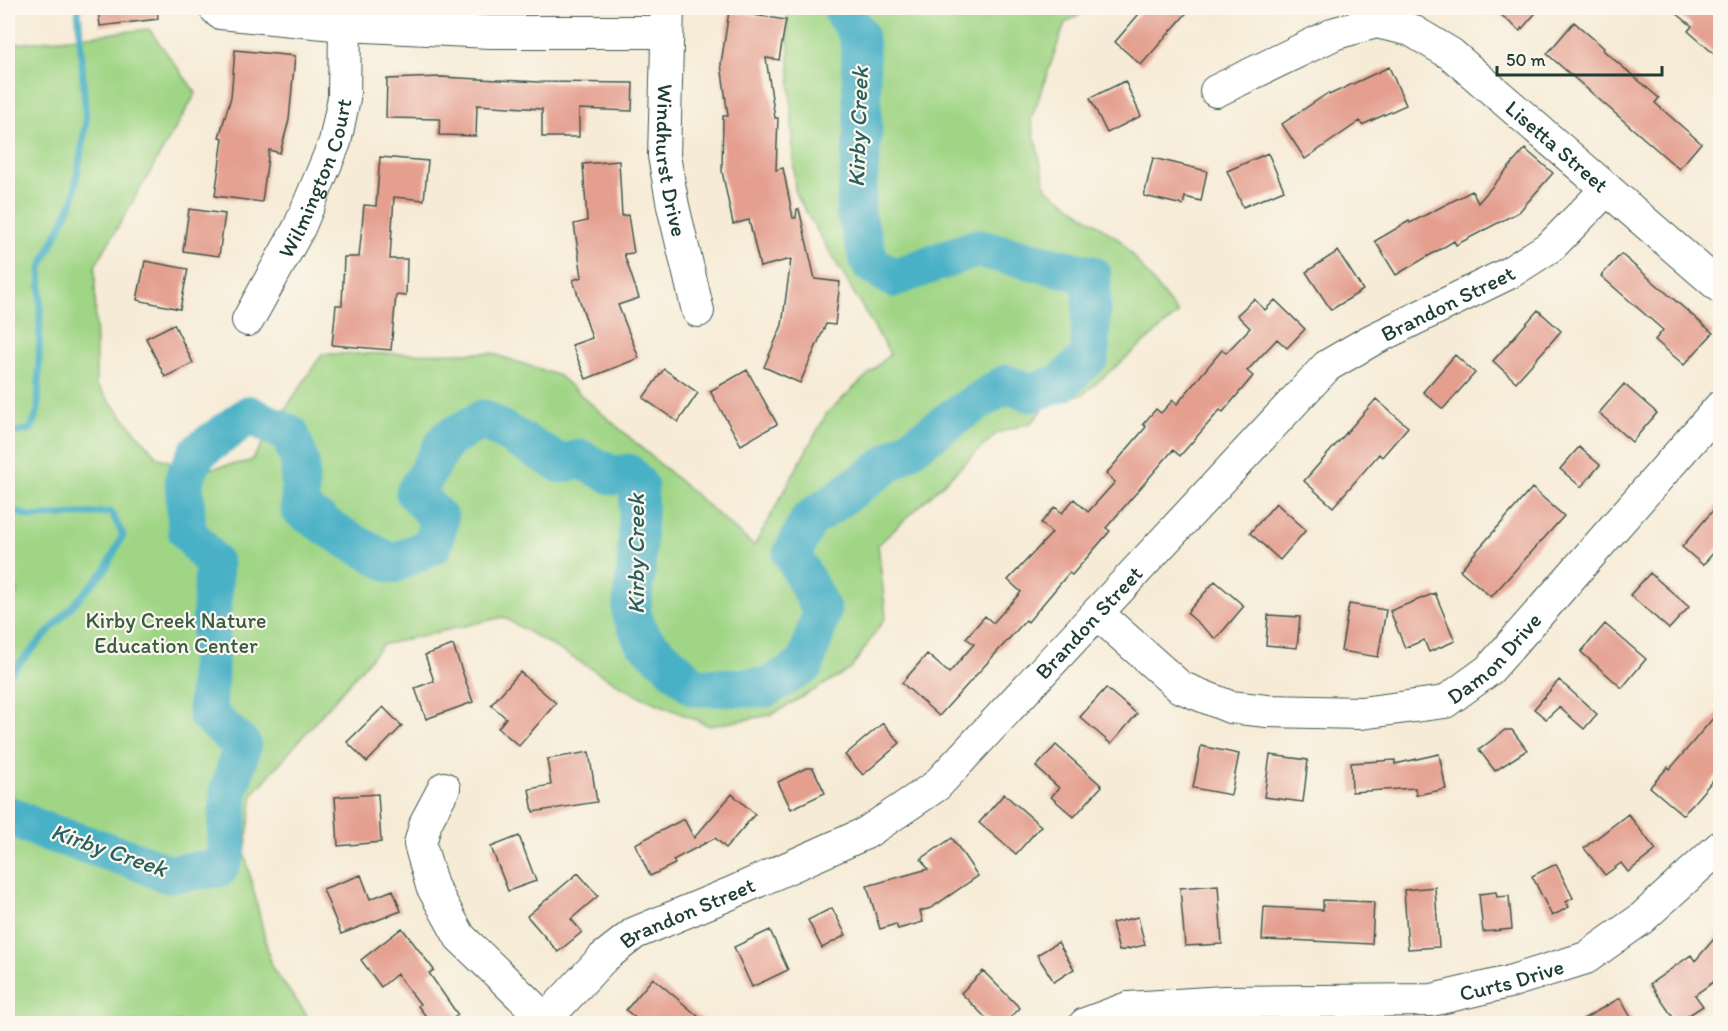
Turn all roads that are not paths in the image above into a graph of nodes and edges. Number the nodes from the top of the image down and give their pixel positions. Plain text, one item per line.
1 (217, 10) edge
2 (667, 20) edge
3 (345, 25) junction
4 (1216, 91) dead end
5 (1607, 189) junction
6 (1720, 287) edge
7 (698, 311) dead end
8 (248, 320) dead end
9 (1720, 407) edge
10 (1097, 613) junction
11 (444, 788) dead end
12 (1720, 847) edge
13 (1433, 1012) edge
14 (548, 1021) edge
15 (1085, 1023) edge

1 - 3 street
2 - 3 street
2 - 7 street, Windhurst Drive
3 - 8 street, Wilmington Court
4 - 5 street, Lisetta Street
5 - 6 street, Lisetta Street
5 - 10 street, Brandon Street
9 - 10 street, Damon Drive
10 - 14 street, Brandon Street
11 - 14 street
12 - 13 street, Curts Drive
13 - 15 street, Curts Drive

